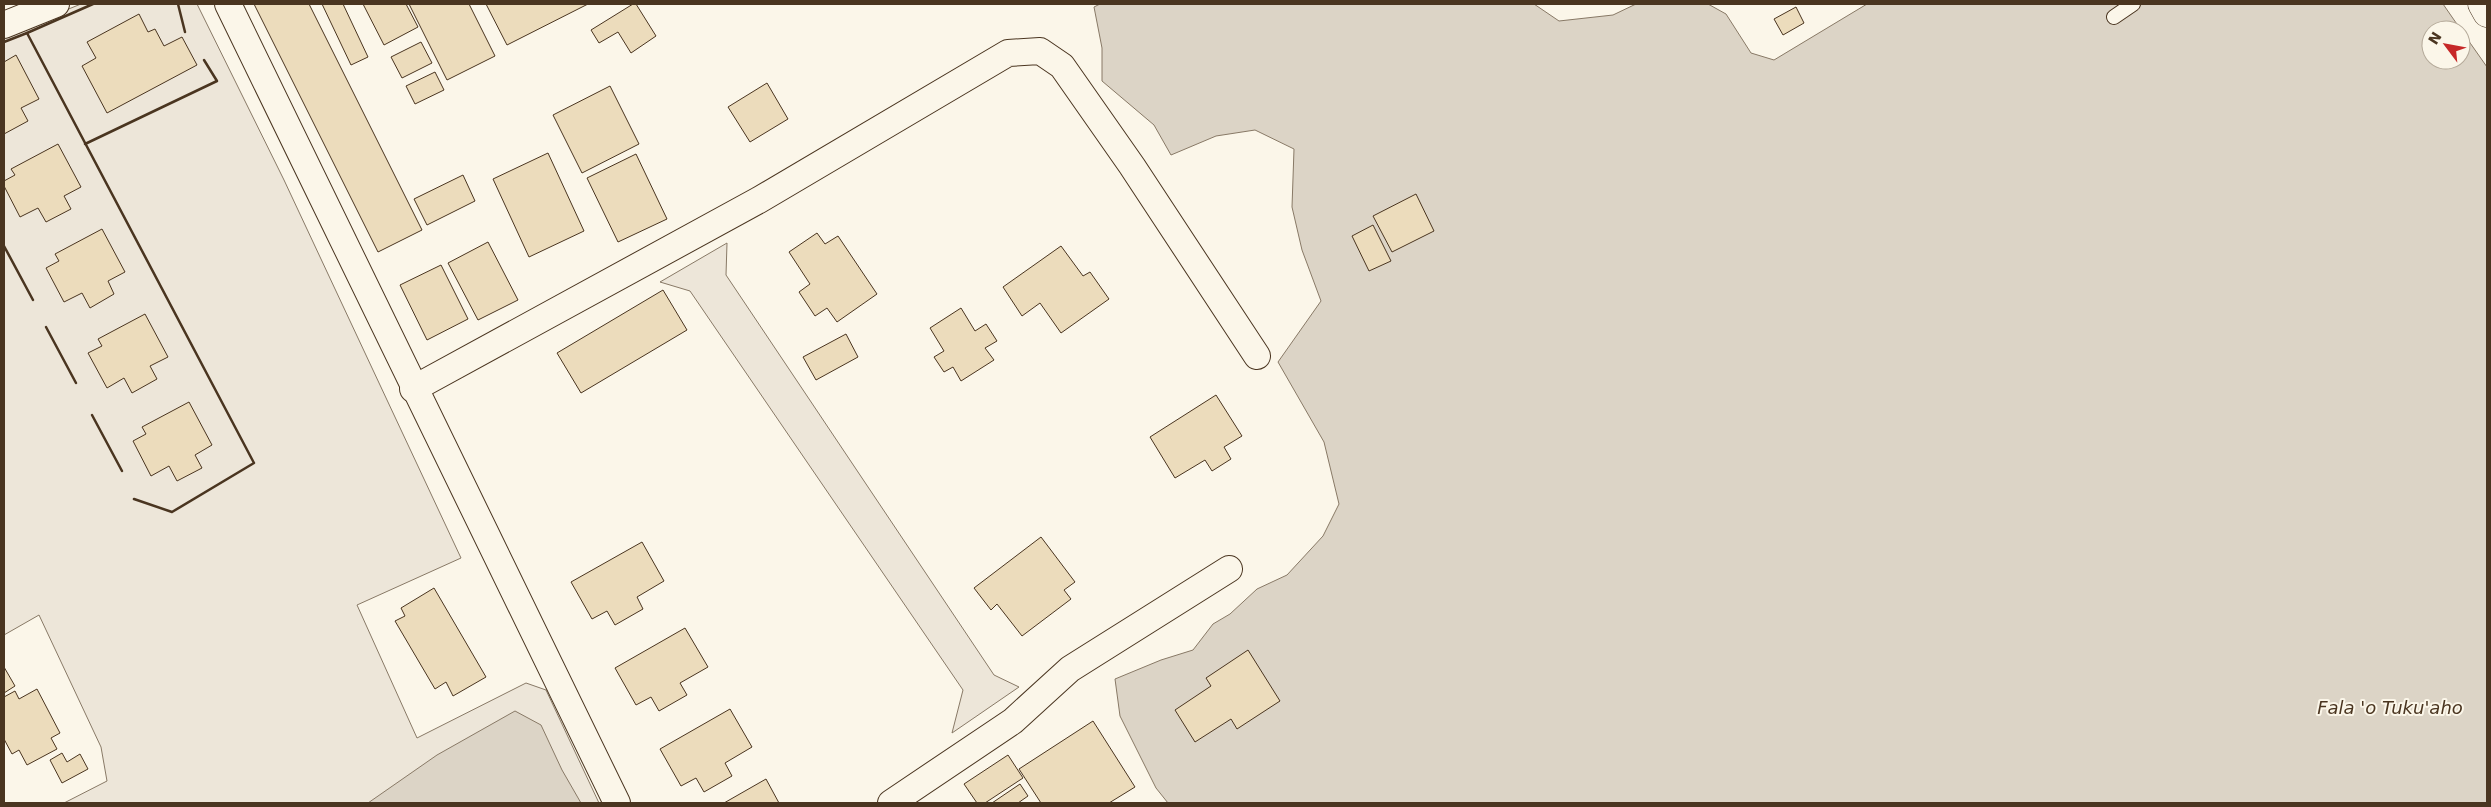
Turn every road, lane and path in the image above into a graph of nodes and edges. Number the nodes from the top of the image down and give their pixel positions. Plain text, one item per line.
1 (56, 4) edge
2 (228, 4) edge
3 (2133, 4) edge
4 (2482, 4) edge
5 (2487, 13) edge
6 (2114, 17) dead end
7 (4, 25) edge
8 (1257, 356) dead end
9 (414, 389) junction
10 (1229, 569) dead end
11 (616, 803) edge
12 (892, 803) edge

1 - 7 street
2 - 9 street
3 - 6 lane
4 - 5 street
8 - 9 street
9 - 11 street
10 - 12 street

